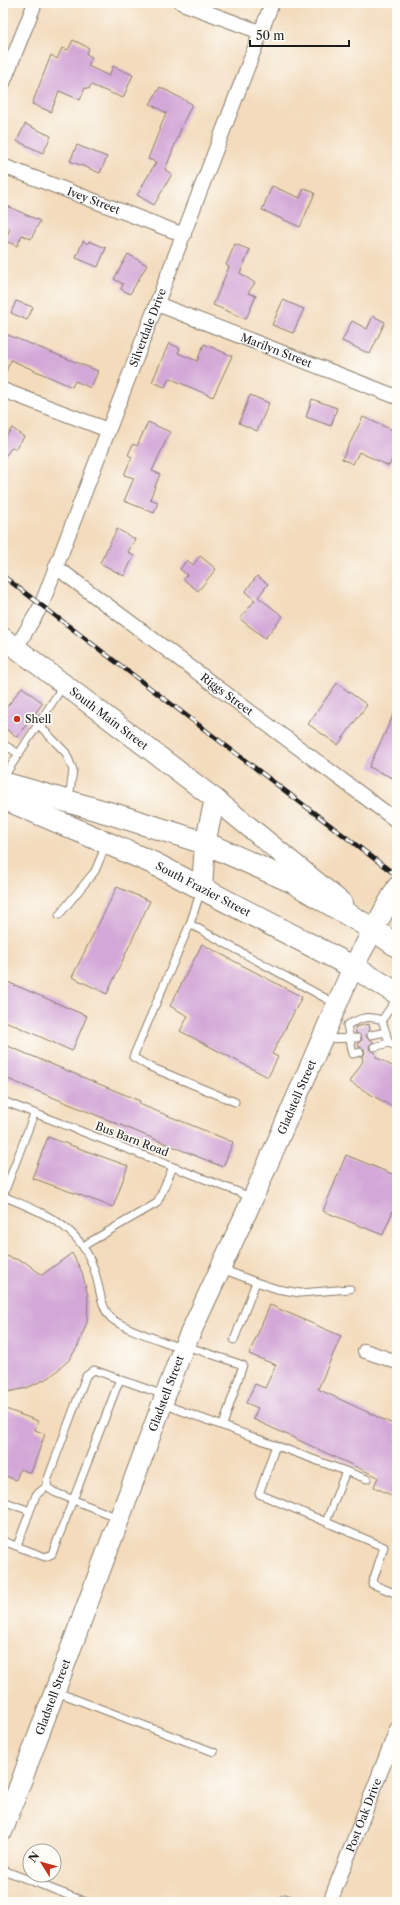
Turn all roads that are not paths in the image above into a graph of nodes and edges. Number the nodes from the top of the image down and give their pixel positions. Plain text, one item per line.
1 (35, 3) edge
2 (182, 3) edge
3 (272, 3) edge
4 (260, 32) junction
5 (3, 84) edge
6 (3, 166) edge
7 (184, 235) junction
8 (157, 304) junction
9 (3, 390) edge
10 (397, 397) edge
11 (108, 430) junction
12 (56, 567) junction
13 (10, 643) edge
14 (65, 684) junction
15 (38, 724) junction
16 (3, 744) edge
17 (19, 754) junction
18 (3, 778) edge
19 (3, 783) edge
20 (3, 798) edge
21 (215, 799) junction
22 (69, 801) junction
23 (397, 821) edge
24 (107, 843) junction
25 (205, 843) junction
26 (397, 887) edge
27 (202, 888) junction
28 (59, 915) dead end
29 (190, 924) junction
30 (374, 930) junction
31 (397, 946) edge
32 (352, 967) junction
33 (397, 992) edge
34 (397, 998) edge
35 (336, 1004) junction
36 (382, 1020) junction
37 (386, 1032) junction
38 (371, 1036) dead end
39 (357, 1038) dead end
40 (321, 1039) junction
41 (350, 1040) junction
42 (389, 1043) junction
43 (374, 1047) dead end
44 (397, 1047) edge
45 (360, 1052) dead end
46 (3, 1102) edge
47 (235, 1102) dead end
48 (34, 1114) junction
49 (173, 1167) junction
50 (253, 1198) junction
51 (83, 1246) junction
52 (220, 1269) junction
53 (256, 1282) junction
54 (350, 1289) dead end
55 (234, 1340) dead end
56 (184, 1347) junction
57 (365, 1351) dead end
58 (397, 1362) edge
59 (120, 1380) junction
60 (164, 1400) junction
61 (223, 1425) junction
62 (276, 1444) junction
63 (346, 1472) junction
64 (367, 1479) dead end
65 (47, 1486) junction
66 (74, 1500) junction
67 (3, 1501) edge
68 (30, 1511) junction
69 (120, 1518) junction
70 (326, 1522) junction
71 (3, 1541) edge
72 (17, 1546) junction
73 (397, 1594) edge
74 (55, 1691) junction
75 (397, 1729) edge
76 (214, 1752) dead end
77 (3, 1830) edge
78 (3, 1870) edge
79 (86, 1902) edge
80 (279, 1902) edge
81 (295, 1902) edge
82 (330, 1902) edge

1 - 5 street
2 - 4 street
3 - 4 street, Silverdale Drive
4 - 7 street, Silverdale Drive
6 - 7 street, Ivey Street
7 - 8 street, Silverdale Drive
8 - 10 street, Marilyn Street
8 - 11 street, Silverdale Drive
9 - 11 street
11 - 12 street, Silverdale Drive
12 - 13 street, Silverdale Drive
12 - 23 street, Riggs Street
13 - 14 street, South Main Street
14 - 15 lane
14 - 21 street, South Main Street
15 - 17 lane
15 - 22 lane
16 - 17 lane
17 - 18 lane
19 - 22 main road
20 - 24 main road, South Frazier Street
21 - 25 street
21 - 30 street, South Main Street
22 - 25 main road
24 - 27 main road, South Frazier Street
24 - 28 lane
25 - 27 street
25 - 30 main road
26 - 30 street, Gladstell Street
27 - 29 lane
27 - 32 main road, South Frazier Street
29 - 35 lane
29 - 47 lane
30 - 31 main road
30 - 32 street, Gladstell Street
32 - 33 main road, South Frazier Street
32 - 35 street, Gladstell Street
34 - 36 lane
35 - 40 street, Gladstell Street
36 - 37 lane
36 - 41 lane
37 - 38 lane
37 - 42 lane
39 - 41 lane
40 - 41 lane
40 - 50 street, Gladstell Street
41 - 45 lane
42 - 43 lane
42 - 44 lane
46 - 48 lane, Bus Barn Road
48 - 49 lane, Bus Barn Road
48 - 51 lane
49 - 50 lane, Bus Barn Road
49 - 51 lane
50 - 52 street, Gladstell Street
51 - 56 lane
52 - 53 lane
52 - 56 street, Gladstell Street
53 - 54 lane
53 - 55 lane
56 - 60 street, Gladstell Street
56 - 61 lane
57 - 58 street
59 - 60 lane
59 - 65 lane
59 - 66 lane
60 - 61 lane
60 - 69 street, Gladstell Street
61 - 62 lane
62 - 63 lane
62 - 70 lane
63 - 64 lane
63 - 70 lane
65 - 66 lane
65 - 68 lane
66 - 69 lane
66 - 72 lane
67 - 68 lane
68 - 72 lane
69 - 74 street, Gladstell Street
70 - 73 lane
71 - 72 lane
74 - 76 lane
74 - 77 street, Gladstell Street
75 - 82 street, Post Oak Drive
78 - 79 lane
80 - 81 lane

